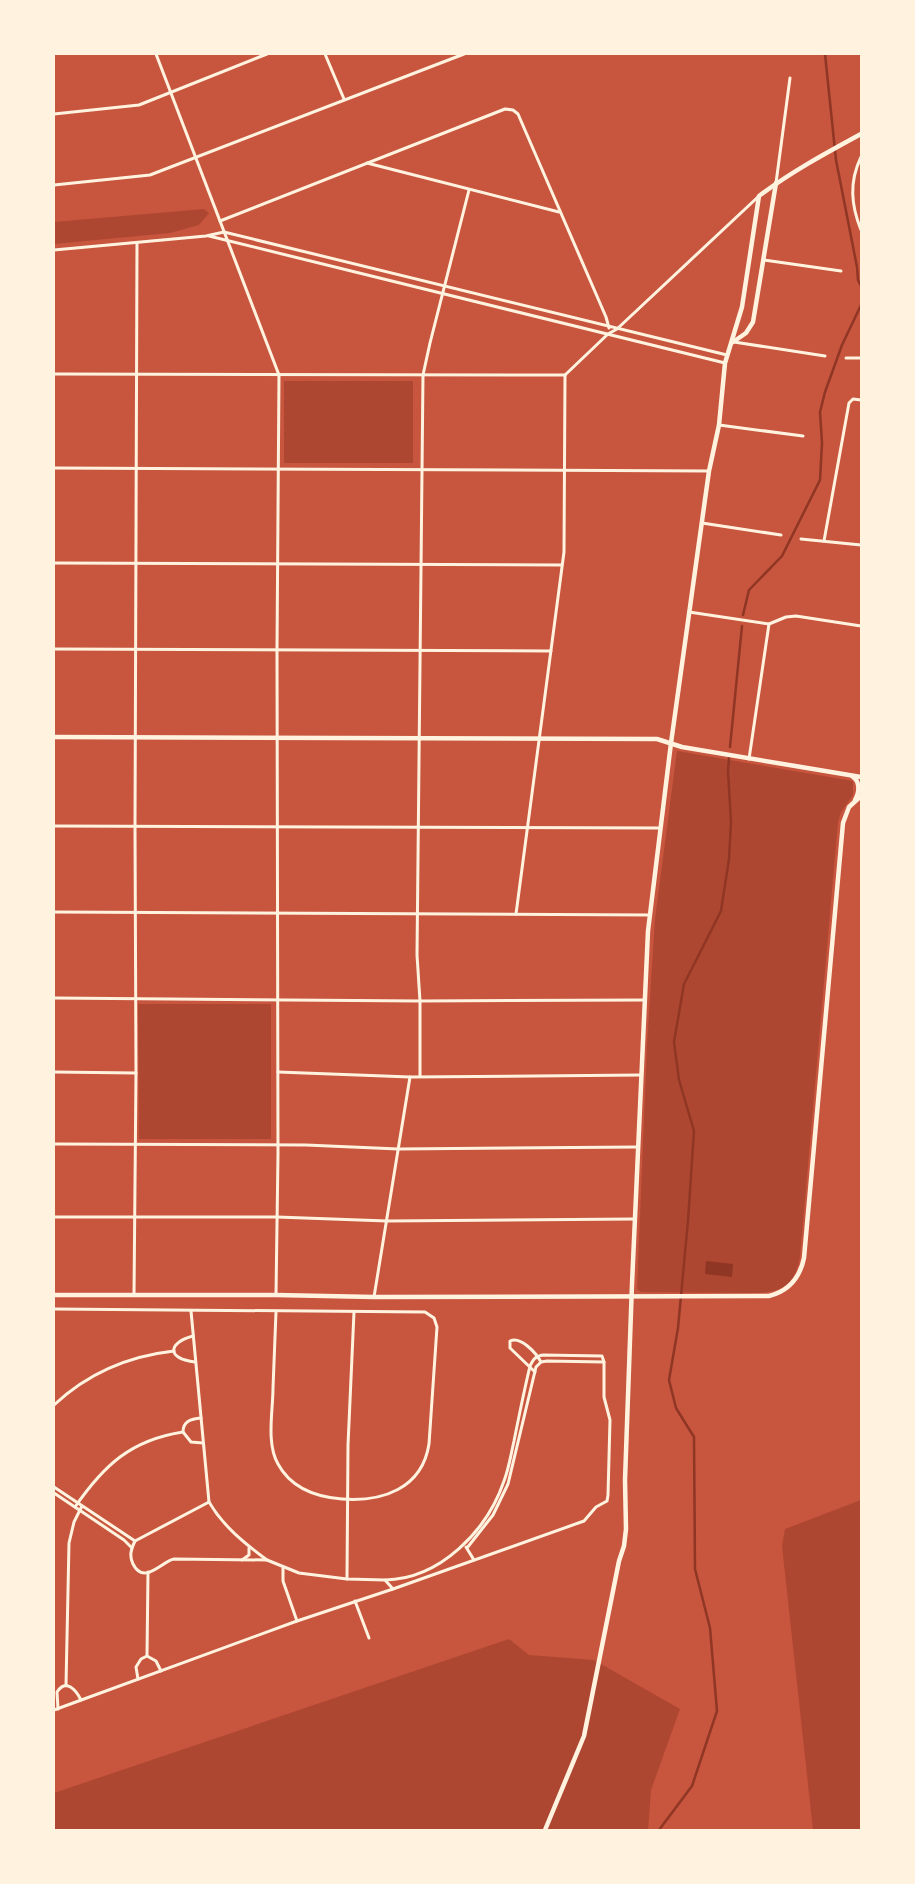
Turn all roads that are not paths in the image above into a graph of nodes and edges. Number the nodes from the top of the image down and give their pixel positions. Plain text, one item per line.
1 (156, 54) edge
2 (268, 54) edge
3 (325, 54) edge
4 (464, 54) edge
5 (790, 78) dead end
6 (170, 91) junction
7 (344, 99) junction
8 (54, 114) edge
9 (861, 134) edge
10 (861, 157) edge
11 (195, 158) junction
12 (367, 163) junction
13 (776, 183) junction
14 (54, 184) edge
15 (469, 190) junction
16 (760, 196) junction
17 (560, 212) junction
18 (220, 221) junction
19 (861, 230) edge
20 (224, 232) junction
21 (206, 236) junction
22 (227, 240) junction
23 (137, 243) junction
24 (54, 250) edge
25 (310, 253) junction
26 (308, 260) junction
27 (764, 260) junction
28 (841, 271) dead end
29 (445, 286) junction
30 (442, 294) junction
31 (609, 327) junction
32 (617, 329) junction
33 (608, 334) junction
34 (733, 342) junction
35 (727, 355) junction
36 (825, 356) dead end
37 (846, 358) dead end
38 (861, 358) edge
39 (725, 363) junction
40 (54, 374) edge
41 (136, 374) junction
42 (279, 374) junction
43 (423, 375) junction
44 (564, 375) junction
45 (861, 400) edge
46 (719, 425) junction
47 (802, 436) dead end
48 (54, 468) edge
49 (136, 468) junction
50 (279, 468) junction
51 (422, 469) junction
52 (564, 469) junction
53 (709, 471) junction
54 (702, 523) junction
55 (781, 535) dead end
56 (801, 539) dead end
57 (824, 541) junction
58 (861, 545) edge
59 (54, 563) edge
60 (136, 563) junction
61 (279, 564) junction
62 (422, 564) junction
63 (561, 565) junction
64 (689, 612) junction
65 (770, 624) junction
66 (861, 626) edge
67 (54, 649) edge
68 (136, 649) junction
69 (277, 649) junction
70 (420, 650) junction
71 (551, 651) junction
72 (54, 737) edge
73 (135, 738) junction
74 (279, 738) junction
75 (421, 739) junction
76 (540, 739) junction
77 (671, 743) junction
78 (749, 759) junction
79 (851, 775) junction
80 (861, 777) edge
81 (861, 796) edge
82 (852, 803) junction
83 (54, 826) edge
84 (135, 827) junction
85 (277, 828) junction
86 (420, 828) junction
87 (527, 828) junction
88 (660, 828) junction
89 (54, 912) edge
90 (136, 913) junction
91 (277, 914) junction
92 (418, 914) junction
93 (516, 914) junction
94 (650, 915) junction
95 (54, 998) edge
96 (136, 999) junction
97 (277, 999) junction
98 (644, 1000) junction
99 (420, 1001) junction
100 (54, 1072) edge
101 (278, 1072) junction
102 (136, 1073) junction
103 (641, 1075) junction
104 (420, 1076) junction
105 (410, 1077) junction
106 (54, 1144) edge
107 (136, 1144) junction
108 (278, 1146) junction
109 (638, 1147) junction
110 (398, 1149) junction
111 (54, 1217) edge
112 (136, 1218) junction
113 (277, 1218) junction
114 (634, 1219) junction
115 (387, 1220) junction
116 (54, 1295) edge
117 (134, 1295) junction
118 (276, 1295) junction
119 (374, 1297) junction
120 (632, 1298) junction
121 (54, 1309) edge
122 (191, 1311) junction
123 (276, 1312) junction
124 (354, 1312) junction
125 (193, 1336) junction
126 (174, 1351) junction
127 (537, 1356) junction
128 (195, 1362) junction
129 (541, 1362) junction
130 (604, 1362) junction
131 (530, 1366) junction
132 (535, 1372) junction
133 (54, 1405) edge
134 (201, 1418) junction
135 (183, 1432) junction
136 (203, 1443) junction
137 (54, 1487) edge
138 (54, 1493) edge
139 (349, 1499) junction
140 (209, 1502) junction
141 (77, 1505) junction
142 (81, 1508) junction
143 (135, 1541) junction
144 (464, 1545) junction
145 (249, 1547) junction
146 (132, 1548) junction
147 (467, 1548) junction
148 (242, 1560) junction
149 (267, 1560) junction
150 (474, 1560) junction
151 (283, 1568) junction
152 (430, 1568) junction
153 (148, 1572) junction
154 (429, 1575) junction
155 (347, 1579) junction
156 (385, 1580) junction
157 (393, 1589) junction
158 (355, 1601) junction
159 (297, 1621) junction
160 (369, 1638) dead end
161 (147, 1656) junction
162 (161, 1671) junction
163 (138, 1679) junction
164 (66, 1685) junction
165 (81, 1700) junction
166 (58, 1709) junction
167 (54, 1710) edge
168 (545, 1830) edge

1 - 6 street
2 - 6 street
3 - 7 street
4 - 7 street
5 - 13 street
6 - 8 street
6 - 11 street
7 - 11 street
9 - 13 street
10 - 19 street
11 - 14 street
11 - 18 street
12 - 15 street
12 - 17 street
12 - 18 street
13 - 16 street
13 - 27 street
15 - 17 street
15 - 29 street
16 - 32 street
16 - 34 street
17 - 31 street
18 - 20 street
20 - 21 street
20 - 22 street
20 - 25 street
21 - 22 street
21 - 23 street
22 - 26 street
22 - 42 street
23 - 24 street
23 - 41 street
25 - 26 street
25 - 29 street
26 - 30 street
27 - 28 street
27 - 34 street
29 - 30 street
29 - 31 street
30 - 33 street
30 - 43 street
31 - 32 street
31 - 33 street
32 - 33 street
32 - 35 street
33 - 39 street
33 - 44 street
34 - 35 street
34 - 36 street
35 - 39 street
37 - 38 street
39 - 46 street
40 - 41 street
41 - 42 street
41 - 49 street
42 - 43 street
42 - 50 street
43 - 44 street
43 - 51 street
44 - 52 street
45 - 57 street
46 - 47 street
46 - 53 street
48 - 49 street
49 - 50 street
49 - 60 street
50 - 51 street
50 - 61 street
51 - 52 street
51 - 62 street
52 - 53 street
52 - 63 street
53 - 54 street
54 - 55 street
54 - 64 street
56 - 57 street
57 - 58 street
59 - 60 street
60 - 61 street
60 - 68 street
61 - 62 street
61 - 69 street
62 - 63 street
62 - 70 street
63 - 71 street
64 - 65 street
64 - 77 street
65 - 66 street
65 - 78 street
67 - 68 street
68 - 69 street
68 - 73 street
69 - 70 street
69 - 74 street
70 - 71 street
70 - 75 street
71 - 76 street
72 - 73 street
73 - 74 street
73 - 84 street
74 - 75 street
74 - 85 street
75 - 76 street
75 - 86 street
76 - 77 street
76 - 87 street
77 - 78 street
77 - 88 street
78 - 79 street
79 - 80 street
79 - 82 street
81 - 82 street
82 - 120 street
83 - 84 street
84 - 85 street
84 - 90 street
85 - 86 street
85 - 91 street
86 - 87 street
86 - 92 street
87 - 88 street
87 - 93 street
88 - 94 street
89 - 90 street
90 - 91 street
90 - 96 street
91 - 92 street
91 - 97 street
92 - 93 street
92 - 99 street
93 - 94 street
94 - 98 street
95 - 96 street
96 - 97 street
96 - 102 street
97 - 99 street
97 - 101 street
98 - 99 street
98 - 103 street
99 - 104 street
100 - 102 street
101 - 105 street
101 - 108 street
102 - 107 street
103 - 104 street
103 - 109 street
104 - 105 street
105 - 110 street
106 - 107 street
107 - 108 street
107 - 112 street
108 - 110 street
108 - 113 street
109 - 110 street
109 - 114 street
110 - 115 street
111 - 112 street
112 - 113 street
112 - 117 street
113 - 115 street
113 - 118 street
114 - 115 street
114 - 120 street
115 - 119 street
116 - 117 street
117 - 118 street
118 - 119 street
119 - 120 street
120 - 168 street
121 - 122 street
122 - 123 street
122 - 125 street
123 - 124 street
123 - 139 street
124 - 139 street
124 - 139 street
125 - 126 street
125 - 128 street
126 - 128 street
126 - 133 street
127 - 129 street
127 - 130 street
127 - 131 street
127 - 131 street
128 - 134 street
129 - 130 street
129 - 132 street
130 - 150 street
131 - 132 street
131 - 144 street
132 - 147 street
134 - 135 street
134 - 136 street
135 - 136 street
135 - 141 street
136 - 140 street
137 - 141 street
138 - 141 street
139 - 155 street
140 - 143 street
140 - 145 street
141 - 142 street
142 - 143 street
142 - 146 street
142 - 164 street
143 - 146 street
144 - 147 street
144 - 152 street
145 - 148 street
145 - 149 street
146 - 153 street
147 - 150 street
148 - 149 street
148 - 153 street
149 - 151 street
150 - 154 street
151 - 155 street
151 - 159 street
152 - 154 street
152 - 156 street
153 - 161 street
154 - 157 street
155 - 156 street
156 - 157 street
157 - 158 street
158 - 159 street
158 - 160 street
159 - 162 street
161 - 162 street
161 - 163 street
162 - 163 street
163 - 165 street
164 - 165 street
164 - 166 street
165 - 166 street
166 - 167 street

